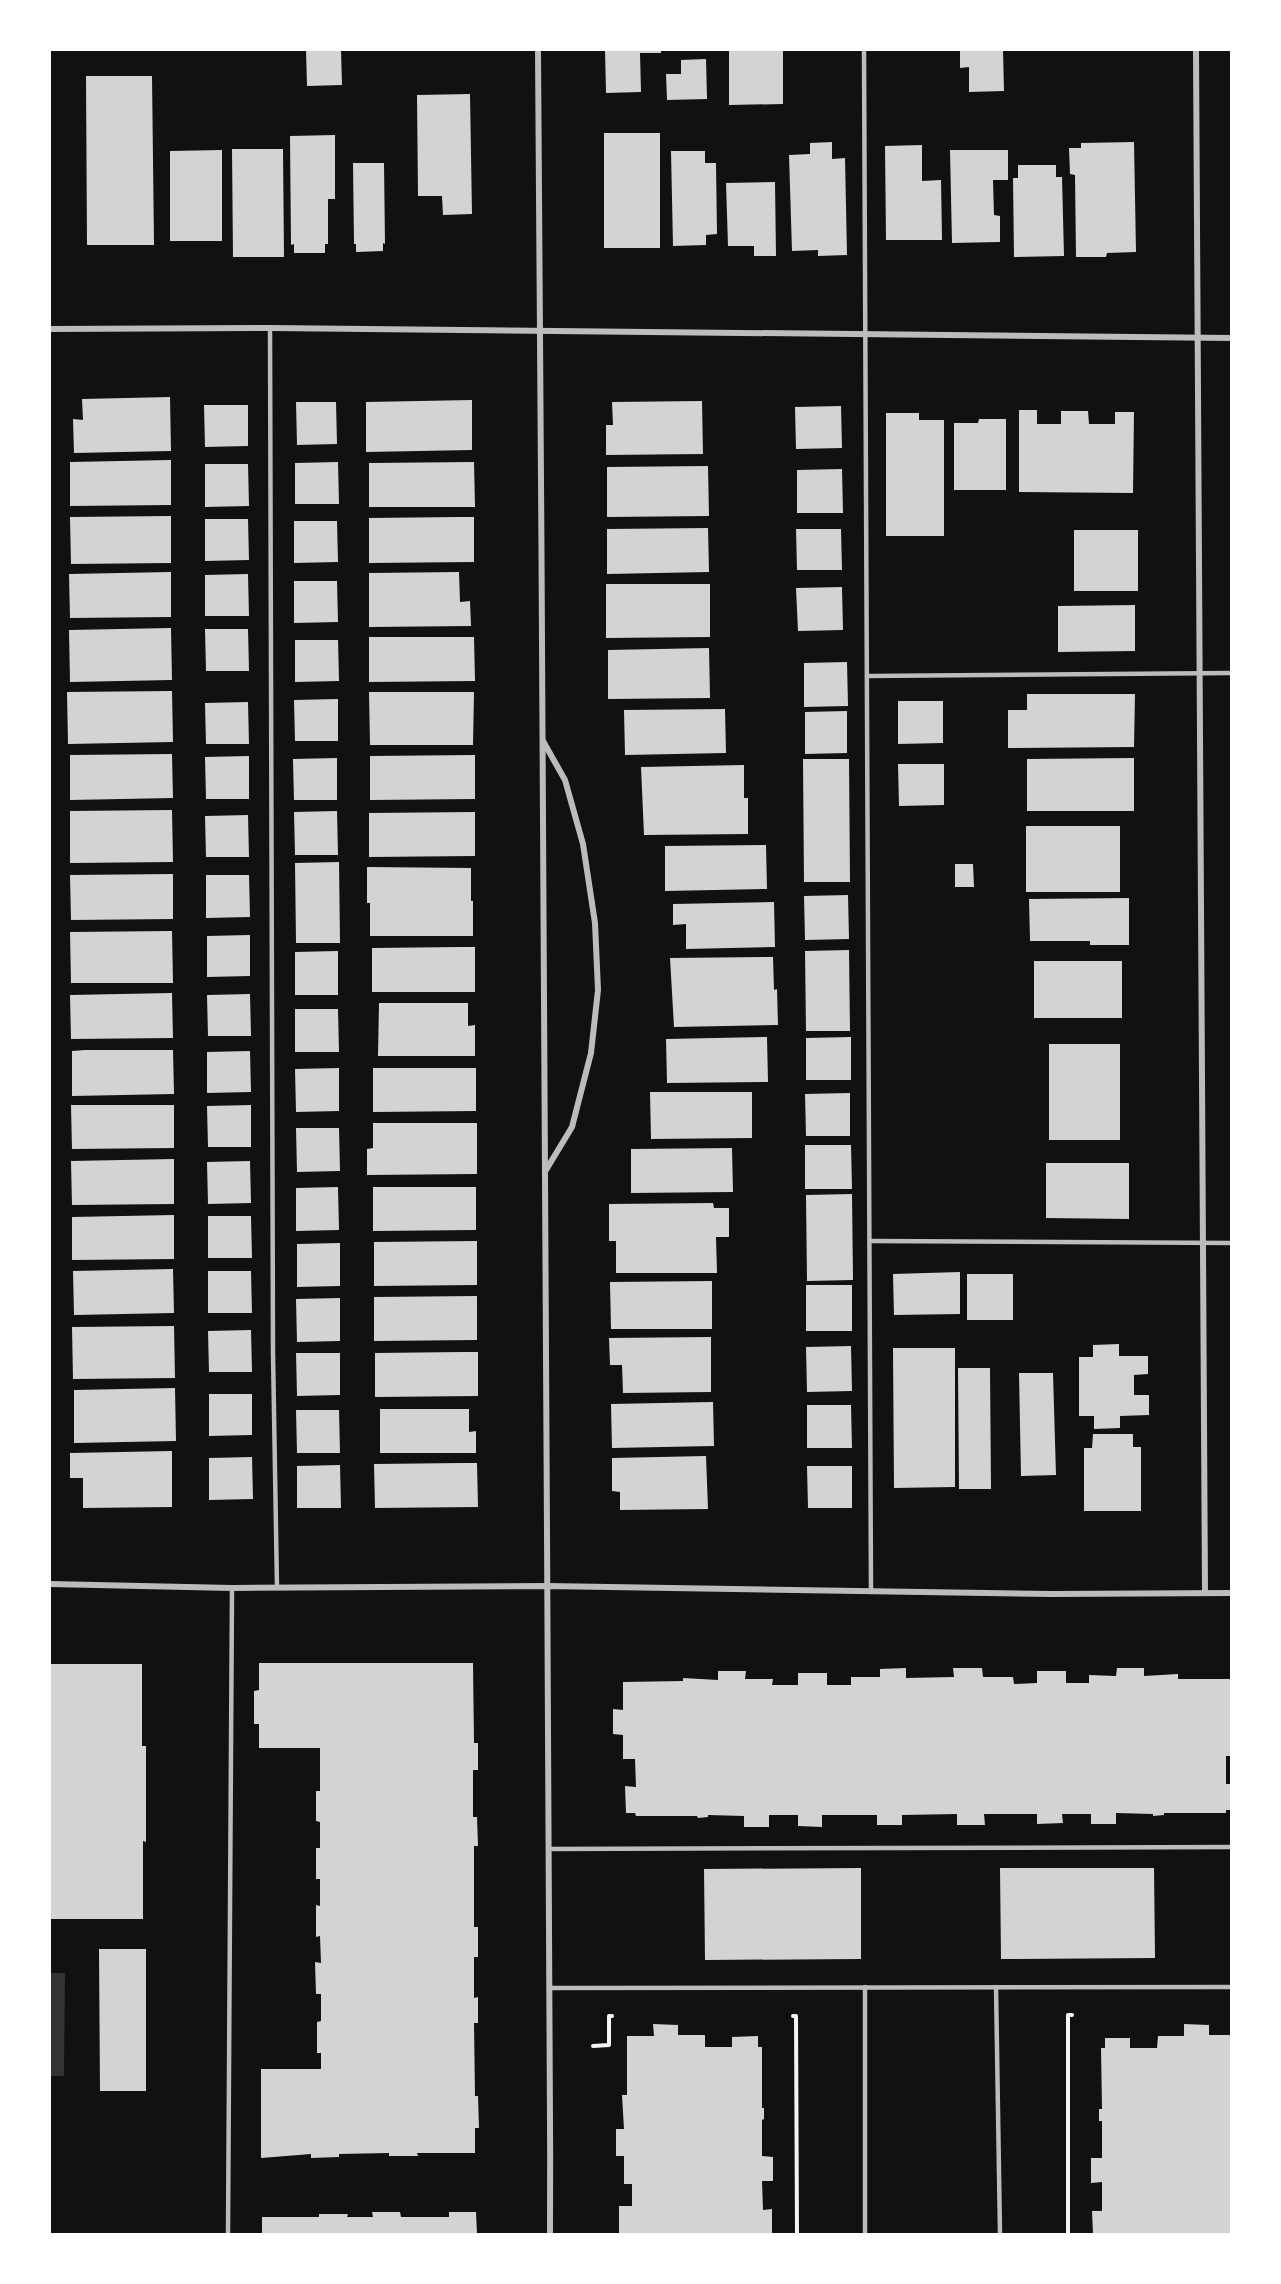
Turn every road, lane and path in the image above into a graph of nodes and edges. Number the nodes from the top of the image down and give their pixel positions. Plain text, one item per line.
1 (538, 50) edge
2 (864, 50) edge
3 (1197, 50) edge
4 (270, 328) junction
5 (50, 329) edge
6 (540, 332) junction
7 (866, 335) junction
8 (1198, 338) junction
9 (1232, 338) edge
10 (1201, 673) junction
11 (1232, 673) edge
12 (867, 676) junction
13 (543, 740) junction
14 (546, 1171) junction
15 (870, 1241) junction
16 (1203, 1243) junction
17 (1232, 1243) edge
18 (50, 1584) edge
19 (547, 1586) junction
20 (232, 1588) junction
21 (277, 1588) junction
22 (871, 1592) junction
23 (1205, 1593) junction
24 (1232, 1593) edge
25 (1232, 1847) edge
26 (548, 1849) junction
27 (865, 1987) junction
28 (996, 1987) junction
29 (1232, 1987) edge
30 (551, 1988) junction
31 (1079, 2015) dead end
32 (621, 2016) dead end
33 (784, 2016) dead end
34 (593, 2046) dead end
35 (228, 2235) edge
36 (550, 2235) edge
37 (797, 2235) edge
38 (865, 2235) edge
39 (1000, 2235) edge
40 (1068, 2235) edge

1 - 6 street
2 - 7 lane
3 - 8 street
4 - 5 street
4 - 6 street
4 - 21 lane
6 - 7 street
6 - 13 street
7 - 8 street
7 - 12 lane
8 - 9 street
8 - 10 street
10 - 11 lane
10 - 12 lane
10 - 16 street
12 - 15 lane
13 - 14 street
13 - 14 street
14 - 19 street
15 - 16 lane
15 - 22 lane
16 - 17 lane
16 - 23 street
18 - 20 street
19 - 21 street
19 - 22 street
19 - 26 street
20 - 21 street
20 - 35 lane
22 - 23 street
23 - 24 street
25 - 26 lane
26 - 30 street
27 - 28 lane
27 - 30 lane
27 - 38 lane
28 - 29 lane
28 - 39 lane
30 - 36 street
31 - 40 path
32 - 34 path
33 - 37 path

